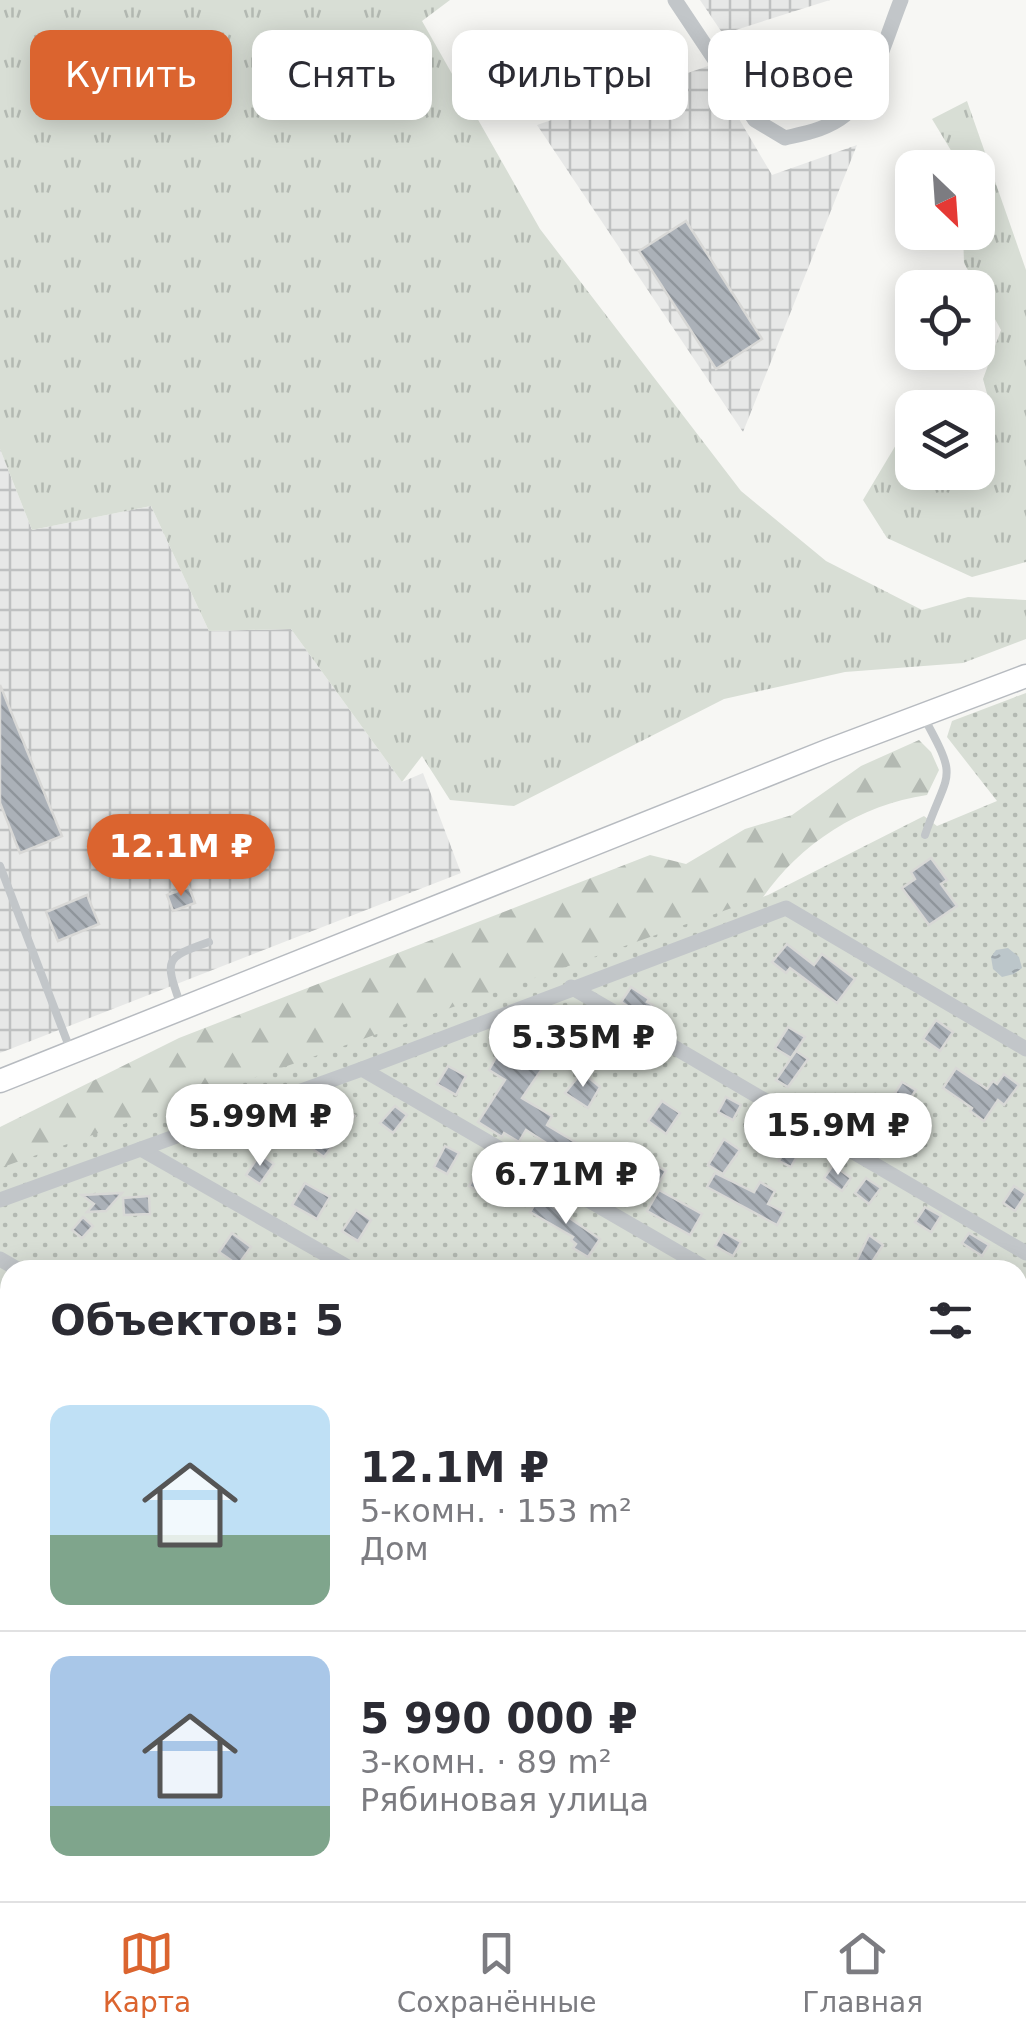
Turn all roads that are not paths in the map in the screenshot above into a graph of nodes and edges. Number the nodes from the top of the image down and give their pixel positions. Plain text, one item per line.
1 (675, 0) edge
2 (901, 0) edge
3 (1026, 676) edge
4 (923, 716) junction
5 (926, 836) dead end
6 (0, 866) edge
7 (209, 942) dead end
8 (571, 988) junction
9 (182, 1010) junction
10 (1026, 1049) edge
11 (72, 1054) junction
12 (362, 1069) junction
13 (0, 1081) edge
14 (141, 1149) junction
15 (0, 1200) edge
16 (1026, 1253) edge
17 (336, 1260) edge
18 (692, 1260) edge

1 - 2 street
3 - 4 main road
4 - 5 lane
4 - 9 main road
6 - 11 lane
7 - 9 lane
8 - 10 street
8 - 12 street
8 - 16 street
9 - 11 main road
11 - 13 main road
12 - 14 street
12 - 18 street
14 - 15 street
14 - 17 street

